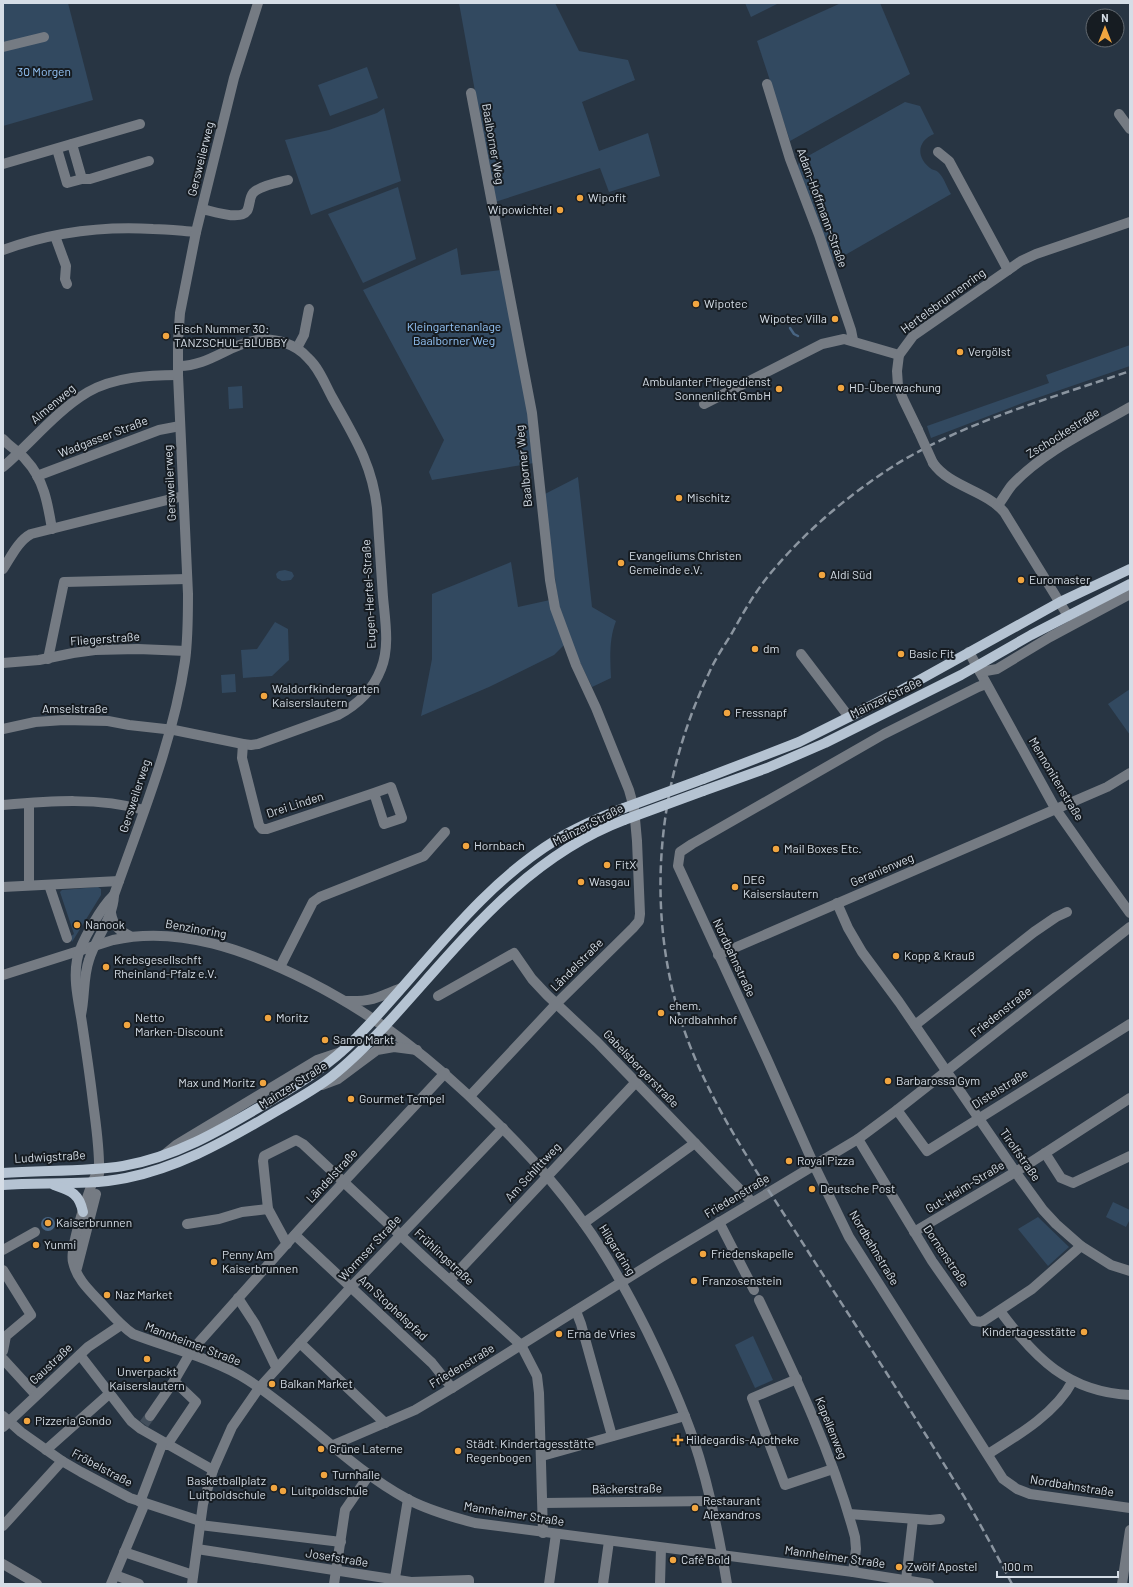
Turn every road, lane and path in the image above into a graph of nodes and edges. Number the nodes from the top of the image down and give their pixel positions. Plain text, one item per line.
1 (258, 3) edge
2 (44, 37) dead end
3 (3, 47) edge
4 (767, 84) dead end
5 (471, 92) dead end
6 (1119, 114) dead end
7 (140, 124) dead end
8 (1130, 129) edge
9 (72, 144) junction
10 (57, 149) junction
11 (938, 152) dead end
12 (149, 162) dead end
13 (3, 164) edge
14 (82, 179) junction
15 (288, 180) dead end
16 (202, 208) junction
17 (1130, 222) edge
18 (196, 232) junction
19 (55, 236) junction
20 (3, 250) edge
21 (1008, 270) junction
22 (67, 284) dead end
23 (309, 309) dead end
24 (853, 340) junction
25 (297, 348) junction
26 (899, 355) junction
27 (178, 371) junction
28 (704, 404) dead end
29 (1130, 407) edge
30 (180, 426) junction
31 (3, 439) edge
32 (18, 454) junction
33 (3, 467) edge
34 (37, 476) junction
35 (183, 496) junction
36 (998, 505) junction
37 (52, 529) junction
38 (3, 569) edge
39 (1130, 569) edge
40 (187, 578) junction
41 (1130, 584) edge
42 (1130, 594) edge
43 (1060, 602) junction
44 (1068, 616) junction
45 (186, 651) junction
46 (969, 652) junction
47 (801, 654) dead end
48 (48, 659) junction
49 (3, 663) edge
50 (979, 670) junction
51 (986, 684) junction
52 (849, 717) junction
53 (3, 729) edge
54 (170, 730) junction
55 (243, 744) junction
56 (1130, 773) edge
57 (374, 793) dead end
58 (29, 803) junction
59 (3, 805) edge
60 (1055, 808) junction
61 (144, 810) junction
62 (636, 827) joint
63 (445, 832) dead end
64 (119, 881) junction
65 (29, 885) junction
66 (48, 885) junction
67 (3, 887) edge
68 (114, 894) junction
69 (837, 903) junction
70 (111, 912) junction
71 (1066, 912) dead end
72 (1130, 913) edge
73 (1130, 927) edge
74 (130, 936) junction
75 (67, 938) dead end
76 (96, 945) junction
77 (80, 950) junction
78 (718, 955) junction
79 (280, 967) junction
80 (3, 975) edge
81 (401, 988) junction
82 (438, 996) dead end
83 (344, 1001) junction
84 (557, 1003) junction
85 (81, 1014) junction
86 (374, 1019) junction
87 (1130, 1024) edge
88 (915, 1025) junction
89 (385, 1026) junction
90 (418, 1050) junction
91 (946, 1071) junction
92 (445, 1073) junction
93 (636, 1082) junction
94 (317, 1087) junction
95 (470, 1096) junction
96 (1130, 1098) edge
97 (897, 1110) junction
98 (978, 1118) junction
99 (502, 1128) junction
100 (858, 1139) junction
101 (695, 1143) junction
102 (1045, 1153) junction
103 (1130, 1156) edge
104 (814, 1165) junction
105 (99, 1168) junction
106 (3, 1172) edge
107 (1016, 1172) junction
108 (547, 1176) junction
109 (95, 1181) junction
110 (344, 1182) junction
111 (46, 1183) junction
112 (3, 1185) edge
113 (752, 1202) junction
114 (268, 1209) junction
115 (84, 1212) junction
116 (719, 1222) junction
117 (584, 1223) junction
118 (187, 1224) dead end
119 (35, 1232) dead end
120 (914, 1232) junction
121 (295, 1235) junction
122 (401, 1235) junction
123 (287, 1244) junction
124 (1081, 1246) junction
125 (3, 1250) edge
126 (3, 1270) edge
127 (1130, 1271) edge
128 (76, 1272) junction
129 (450, 1280) junction
130 (622, 1282) junction
131 (351, 1287) junction
132 (754, 1290) dead end
133 (238, 1298) junction
134 (759, 1300) dead end
135 (576, 1311) junction
136 (1000, 1311) junction
137 (121, 1325) junction
138 (300, 1343) junction
139 (521, 1345) junction
140 (3, 1351) edge
141 (188, 1354) junction
142 (80, 1355) junction
143 (3, 1359) edge
144 (276, 1367) junction
145 (797, 1379) junction
146 (174, 1381) junction
147 (1072, 1382) junction
148 (259, 1388) junction
149 (452, 1388) junction
150 (109, 1394) junction
151 (36, 1395) junction
152 (1130, 1395) edge
153 (685, 1416) junction
154 (5, 1422) edge
155 (145, 1423) junction
156 (385, 1423) junction
157 (612, 1436) junction
158 (165, 1444) junction
159 (331, 1446) junction
160 (46, 1450) junction
161 (988, 1454) junction
162 (542, 1456) junction
163 (62, 1461) junction
164 (833, 1469) junction
165 (213, 1470) junction
166 (369, 1475) junction
167 (408, 1500) junction
168 (711, 1501) junction
169 (142, 1502) junction
170 (543, 1503) junction
171 (1130, 1508) edge
172 (849, 1514) junction
173 (912, 1519) junction
174 (940, 1519) dead end
175 (200, 1523) junction
176 (3, 1526) edge
177 (1130, 1530) edge
178 (543, 1533) junction
179 (556, 1534) junction
180 (609, 1541) junction
181 (341, 1542) junction
182 (197, 1548) junction
183 (661, 1548) junction
184 (124, 1552) junction
185 (722, 1555) junction
186 (3, 1564) edge
187 (337, 1571) junction
188 (853, 1572) junction
189 (21, 1580) edge
190 (113, 1580) edge
191 (193, 1580) edge
192 (906, 1580) junction
193 (395, 1582) edge
194 (426, 1583) edge
195 (38, 1584) edge
196 (139, 1584) edge
197 (334, 1584) edge
198 (469, 1584) edge
199 (549, 1584) edge
200 (603, 1584) edge
201 (660, 1584) edge
202 (727, 1584) edge
203 (929, 1584) edge
204 (1122, 1584) edge

1 - 16 street, Gersweilerweg
2 - 3 street
4 - 24 street, Adam-Hoffmann-Straße
5 - 62 street, Baalborner Weg
6 - 8 street
7 - 9 street
9 - 10 street
9 - 14 street
10 - 13 street
10 - 14 street
11 - 21 street
12 - 14 street
15 - 16 street
16 - 18 street, Gersweilerweg
17 - 21 street, Hertelsbrunnenring
18 - 19 street
18 - 27 street, Gersweilerweg
19 - 20 street
19 - 22 street
21 - 26 street, Hertelsbrunnenring
23 - 25 street
24 - 26 street
24 - 28 street
25 - 27 street, Eugen-Hertel-Straße
25 - 55 street, Eugen-Hertel-Straße
26 - 36 street, bridge
27 - 30 street, Gersweilerweg
27 - 32 street, Almenweg
29 - 36 street, Zschockestraße
30 - 34 street, Wadgasser Straße
30 - 35 street, Gersweilerweg
31 - 32 street
32 - 33 street, Almenweg
32 - 34 street
34 - 37 street
35 - 37 street
35 - 40 street, Gersweilerweg
36 - 43 street
37 - 38 street
39 - 43 main road, Mainzer Straße
40 - 45 street, Gersweilerweg
40 - 48 street
41 - 44 main road, Mainzer Straße
42 - 50 street, Mainzer Straße
43 - 44 street
43 - 46 main road, Mainzer Straße
44 - 50 main road, Mainzer Straße
45 - 48 street, Fliegerstraße
45 - 54 street, Gersweilerweg
46 - 50 street, Mennonitenstraße
46 - 52 main road, Mainzer Straße
47 - 52 street, Mainzer Straße
48 - 49 street, Fliegerstraße
50 - 51 street, Mennonitenstraße
50 - 89 main road, Mainzer Straße, bridge
51 - 60 street, Mennonitenstraße
51 - 78 street, Nordbahnstraße
52 - 81 main road, Mainzer Straße, bridge
53 - 54 street, Amselstraße
54 - 55 street, Eugen-Hertel-Straße
54 - 61 street, Gersweilerweg
55 - 57 street, Drei Linden
56 - 60 street, Geranienweg
58 - 59 street
58 - 61 street
58 - 65 street
60 - 69 street, Geranienweg
60 - 72 street, Mennonitenstraße
61 - 64 street, Gersweilerweg
62 - 84 street, Ländelstraße
63 - 79 street
64 - 66 street
64 - 68 street, Gersweilerweg
65 - 66 street
65 - 67 street
66 - 75 street
68 - 70 street, Gersweilerweg
68 - 77 street, Gersweilerweg
69 - 78 street, Geranienweg
69 - 88 street, Tirolfstraße
70 - 74 street
70 - 76 street, Gersweilerweg
71 - 88 street
73 - 91 street, Friedenstraße
74 - 76 street, Benzinoring
74 - 79 street, Benzinoring
76 - 77 street, Benzinoring
76 - 85 street, Gersweilerweg
77 - 80 street, Benzinoring
77 - 85 street, Gersweilerweg
78 - 104 street, Nordbahnstraße
79 - 83 street, Benzinoring
81 - 83 street
81 - 86 main road, Mainzer Straße
82 - 84 street, Gabelsbergerstraße
83 - 86 street, Benzinoring
84 - 93 street, Gabelsbergerstraße
84 - 95 street, Ländelstraße
85 - 105 street, Gersweilerweg
86 - 89 street, Benzinoring
86 - 105 main road, Mainzer Straße
87 - 98 street, Distelstraße
88 - 91 street, Tirolfstraße
89 - 90 street, Hilgardring
89 - 94 main road, Mainzer Straße
90 - 92 street, Hilgardring
90 - 94 street
91 - 97 street, Friedenstraße
91 - 98 street, Tirolfstraße
92 - 95 street, Hilgardring
92 - 110 street, Ländelstraße
93 - 101 street, Gabelsbergerstraße
93 - 108 street, Am Schlittweg
94 - 109 main road, Mainzer Straße
95 - 99 street, Hilgardring
96 - 102 street, Gut-Heim-Straße
97 - 98 street, Distelstraße
97 - 100 street, Friedenstraße
98 - 107 street, Tirolfstraße
99 - 108 street, Hilgardring
99 - 122 street, Wormser Straße
100 - 104 street, Friedenstraße
100 - 120 street, Dornenstraße
101 - 113 street, Gabelsbergerstraße
101 - 117 street
102 - 103 street, Tirolfstraße
102 - 107 street, Gut-Heim-Straße
104 - 113 street, Friedenstraße
104 - 161 street, Nordbahnstraße
105 - 106 main road, Ludwigstraße
105 - 109 street, Gersweilerweg
107 - 120 street, Gut-Heim-Straße
107 - 124 street, Tirolfstraße
108 - 117 street, Hilgardring
108 - 129 street, Am Schlittweg
109 - 111 main road
109 - 115 street, Mannheimer Straße
109 - 128 street
110 - 114 street, Frühlingstraße
110 - 121 street, Ländelstraße
110 - 122 street, Frühlingstraße
111 - 112 main road
111 - 115 main road
113 - 116 street, Friedenstraße
114 - 118 street
114 - 123 street
115 - 128 street, Mannheimer Straße
116 - 130 street, Friedenstraße
116 - 132 street
117 - 130 street, Hilgardring
119 - 125 street
120 - 136 street, Dornenstraße
121 - 123 street, Ländelstraße
121 - 131 street, Am Stophelspfad
122 - 129 street, Frühlingstraße
122 - 131 street, Wormser Straße
123 - 133 street, Ländelstraße
124 - 127 street, Tirolfstraße
124 - 136 street, Dornenstraße
126 - 140 street
128 - 137 street, Mannheimer Straße
129 - 139 street, Frühlingstraße
130 - 135 street, Friedenstraße
130 - 153 street, Hilgardring
131 - 138 street, Wormser Straße
131 - 149 street, Am Stophelspfad
133 - 141 street, Ländelstraße
133 - 144 street
134 - 145 street, Kapellenweg
135 - 139 street, Friedenstraße
135 - 157 street
136 - 147 street
137 - 141 street, Mannheimer Straße
137 - 142 street, Gaustraße
138 - 144 street, Wormser Straße
138 - 156 street
139 - 149 street, Friedenstraße
139 - 162 street
141 - 146 street, Ländelstraße
141 - 148 street, Mannheimer Straße
142 - 150 street
142 - 151 street, Gaustraße
143 - 151 street
144 - 148 street, Wormser Straße
145 - 164 street, Kapellenweg
145 - 164 street
146 - 155 street, Ländelstraße
146 - 158 street
147 - 152 street
147 - 161 street
148 - 159 street, Mannheimer Straße
148 - 165 street, Wormser Straße
149 - 156 street, Friedenstraße
150 - 155 street
150 - 160 street
151 - 154 street, Gaustraße
153 - 157 street
153 - 168 street, Hilgardring
154 - 160 street, Fröbelstraße
155 - 158 street
156 - 159 street, Friedenstraße
157 - 162 street
158 - 165 street
158 - 169 street
159 - 166 street, Mannheimer Straße
160 - 163 street, Fröbelstraße
161 - 171 street, Nordbahnstraße
162 - 170 street
163 - 169 street, Fröbelstraße
163 - 176 street
164 - 172 street, Kapellenweg
165 - 175 street, Wormser Straße
166 - 167 street, Mannheimer Straße
166 - 181 street
167 - 178 street, Mannheimer Straße
167 - 193 street
168 - 170 street, Bäckerstraße
168 - 185 street, Hilgardring
169 - 175 street, Fröbelstraße
169 - 184 street
170 - 178 street
172 - 173 street
172 - 188 street, Kapellenweg
173 - 174 street
173 - 192 street
175 - 181 street, Fröbelstraße
175 - 182 street, Wormser Straße
177 - 204 street
178 - 179 street, Mannheimer Straße
179 - 180 street, Mannheimer Straße
179 - 199 street
180 - 183 street, Mannheimer Straße
180 - 200 street
181 - 187 street
182 - 187 street, Josefstraße
182 - 191 street, Wormser Straße
183 - 185 street, Mannheimer Straße
183 - 201 street
184 - 190 street
184 - 191 street
185 - 188 street, Mannheimer Straße
185 - 202 street, Hilgardring
186 - 189 street
187 - 193 street, Josefstraße
187 - 197 street
188 - 192 street, Mannheimer Straße
189 - 195 street
190 - 196 street
192 - 203 street, Mannheimer Straße
193 - 194 street, Josefstraße
194 - 198 street, Josefstraße

